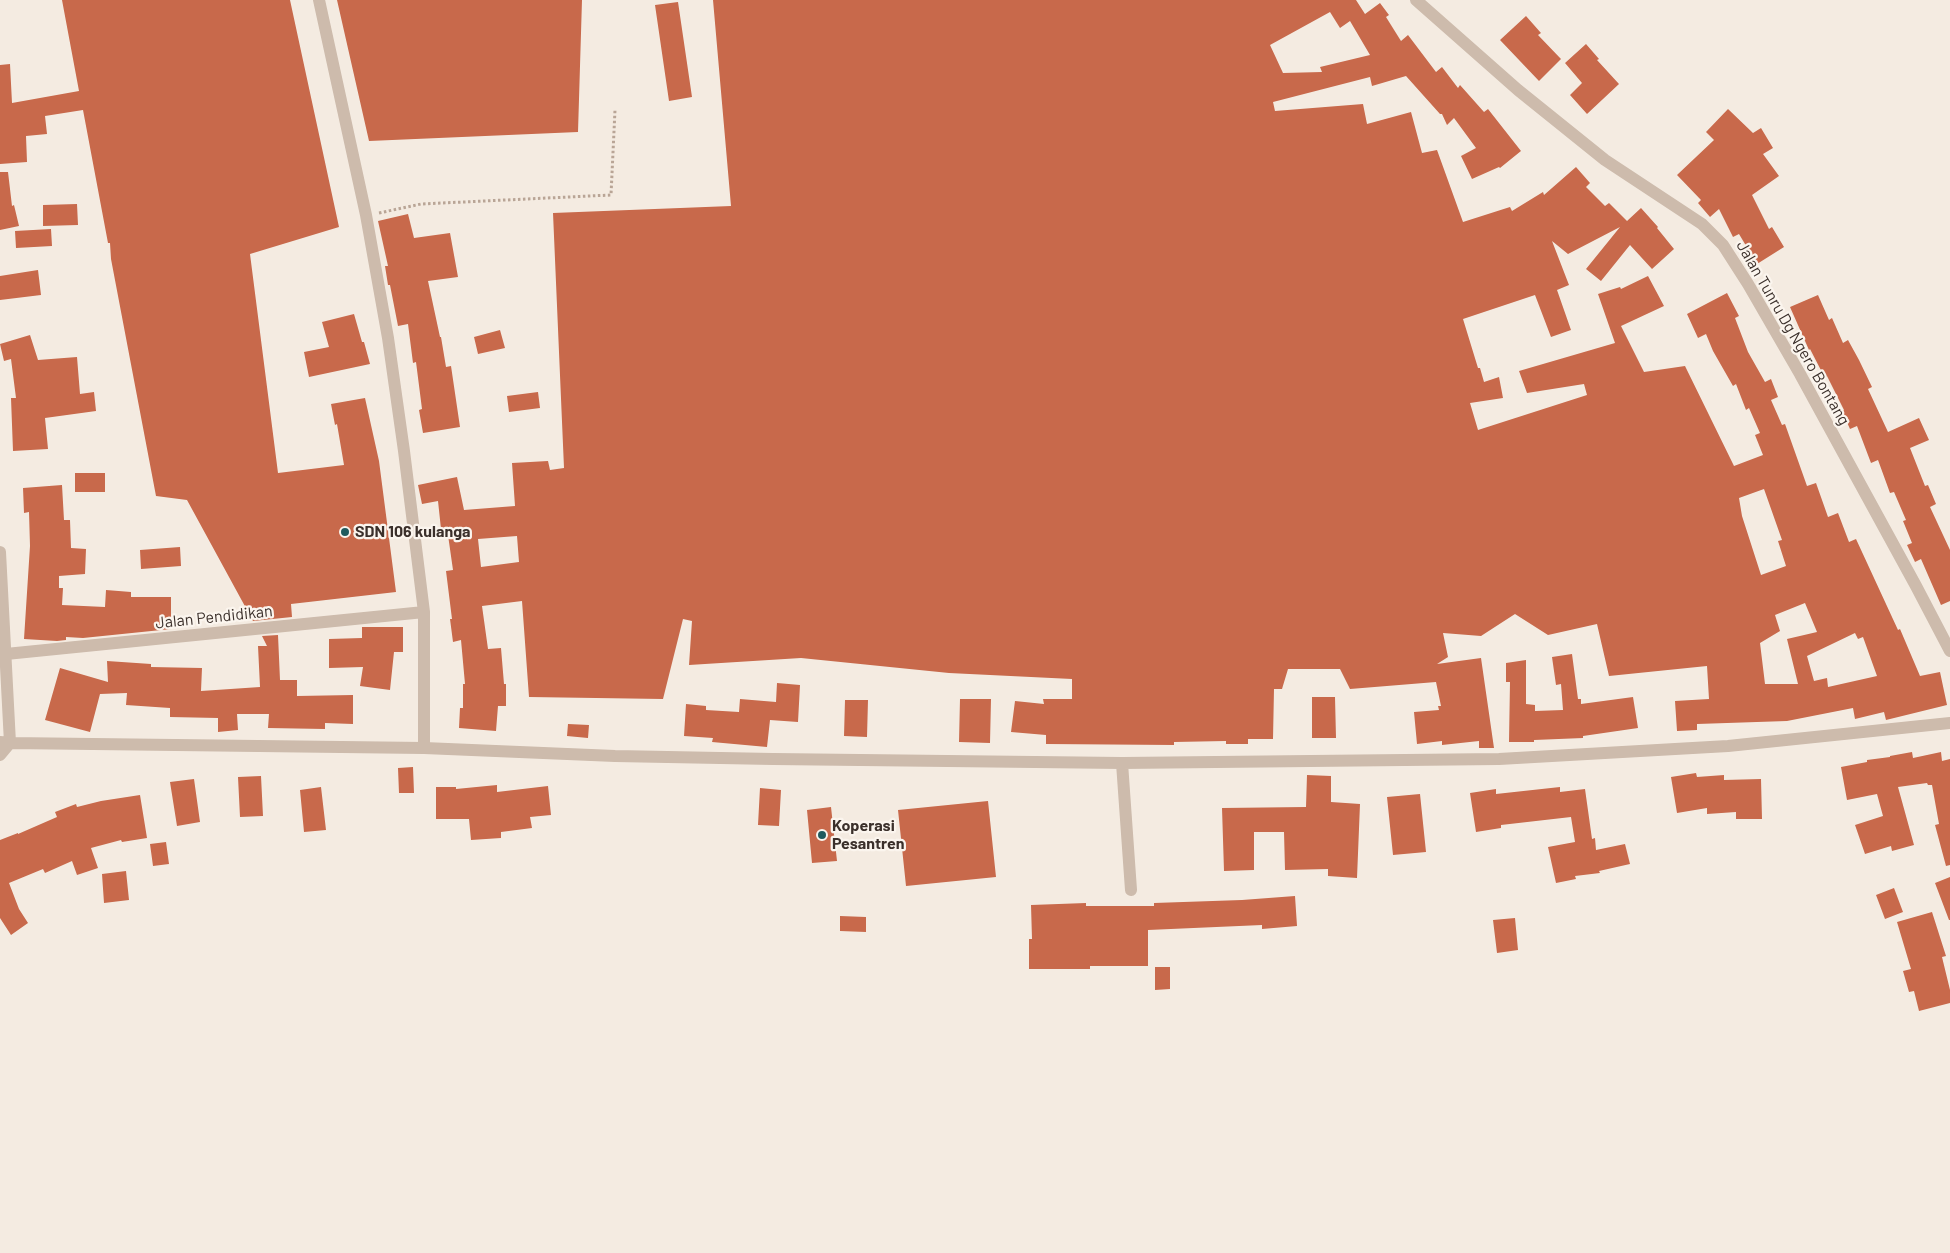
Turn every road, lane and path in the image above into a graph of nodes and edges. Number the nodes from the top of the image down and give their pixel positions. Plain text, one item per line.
1 (319, 0) edge
2 (1416, 0) edge
3 (615, 110) dead end
4 (366, 215) junction
5 (0, 552) edge
6 (424, 612) junction
7 (1950, 651) edge
8 (6, 654) junction
9 (1950, 722) edge
10 (5, 742) edge
11 (424, 748) junction
12 (0, 755) edge
13 (1122, 762) junction
14 (1131, 890) dead end

1 - 4 street
2 - 7 street, Jalan Tunru Dg Ngero Bontang
3 - 4 path
4 - 6 street
5 - 8 street
6 - 8 street, Jalan Pendidikan
6 - 11 street
8 - 10 street
9 - 13 street
10 - 11 street
10 - 12 street
11 - 13 street
13 - 14 street

